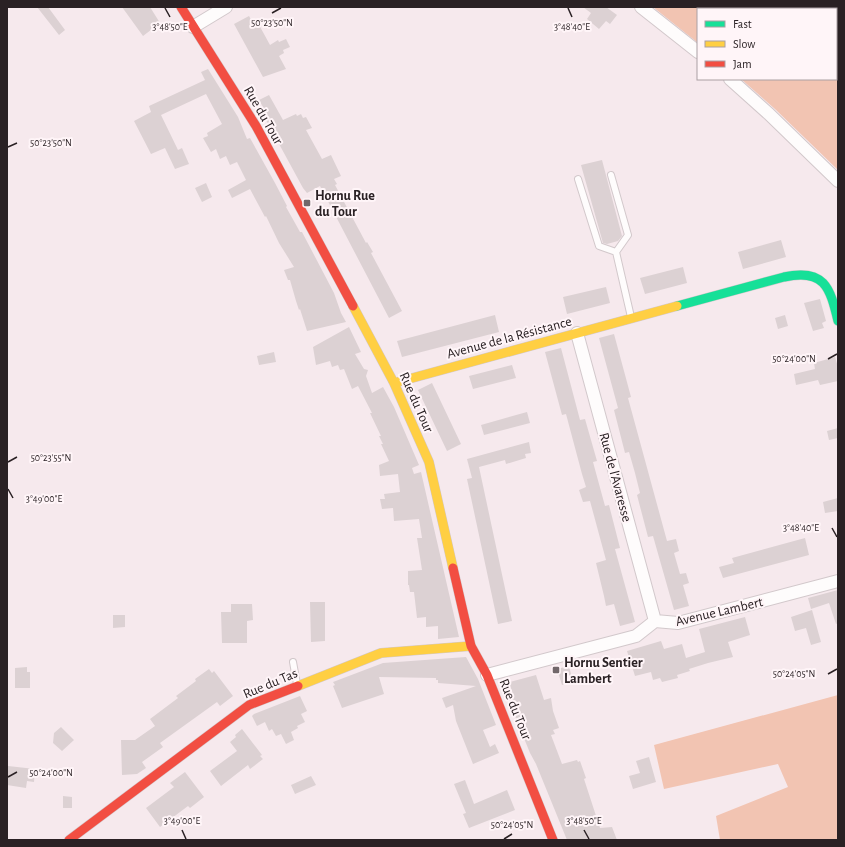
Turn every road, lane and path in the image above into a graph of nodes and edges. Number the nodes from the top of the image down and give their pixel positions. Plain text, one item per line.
1 (181, 7) edge
2 (226, 7) edge
3 (641, 7) edge
4 (193, 27) junction
5 (697, 51) edge
6 (731, 80) edge
7 (611, 175) dead end
8 (578, 179) dead end
9 (838, 181) edge
10 (616, 252) junction
11 (631, 318) junction
12 (838, 321) edge
13 (576, 333) junction
14 (394, 383) junction
15 (838, 581) edge
16 (655, 622) junction
17 (472, 646) junction
18 (293, 662) dead end
19 (487, 675) junction
20 (298, 686) junction
21 (69, 840) edge
22 (553, 840) edge

1 - 4 street, Rue du Tour
2 - 4 street
3 - 5 street
4 - 14 street, Rue du Tour
6 - 9 street
7 - 10 lane
8 - 10 lane
10 - 11 lane
11 - 12 street, Avenue de la Résistance
11 - 13 street, Avenue de la Résistance
13 - 14 street, Avenue de la Résistance
13 - 16 street, Rue de l'Avaresse
14 - 17 street, Rue du Tour
15 - 16 street, Avenue Lambert
16 - 19 street, Avenue Lambert
17 - 19 street, Rue du Tour
17 - 20 street, Rue du Tas
18 - 20 lane
19 - 22 street, Rue du Tour
20 - 21 street, Rue du Tas

